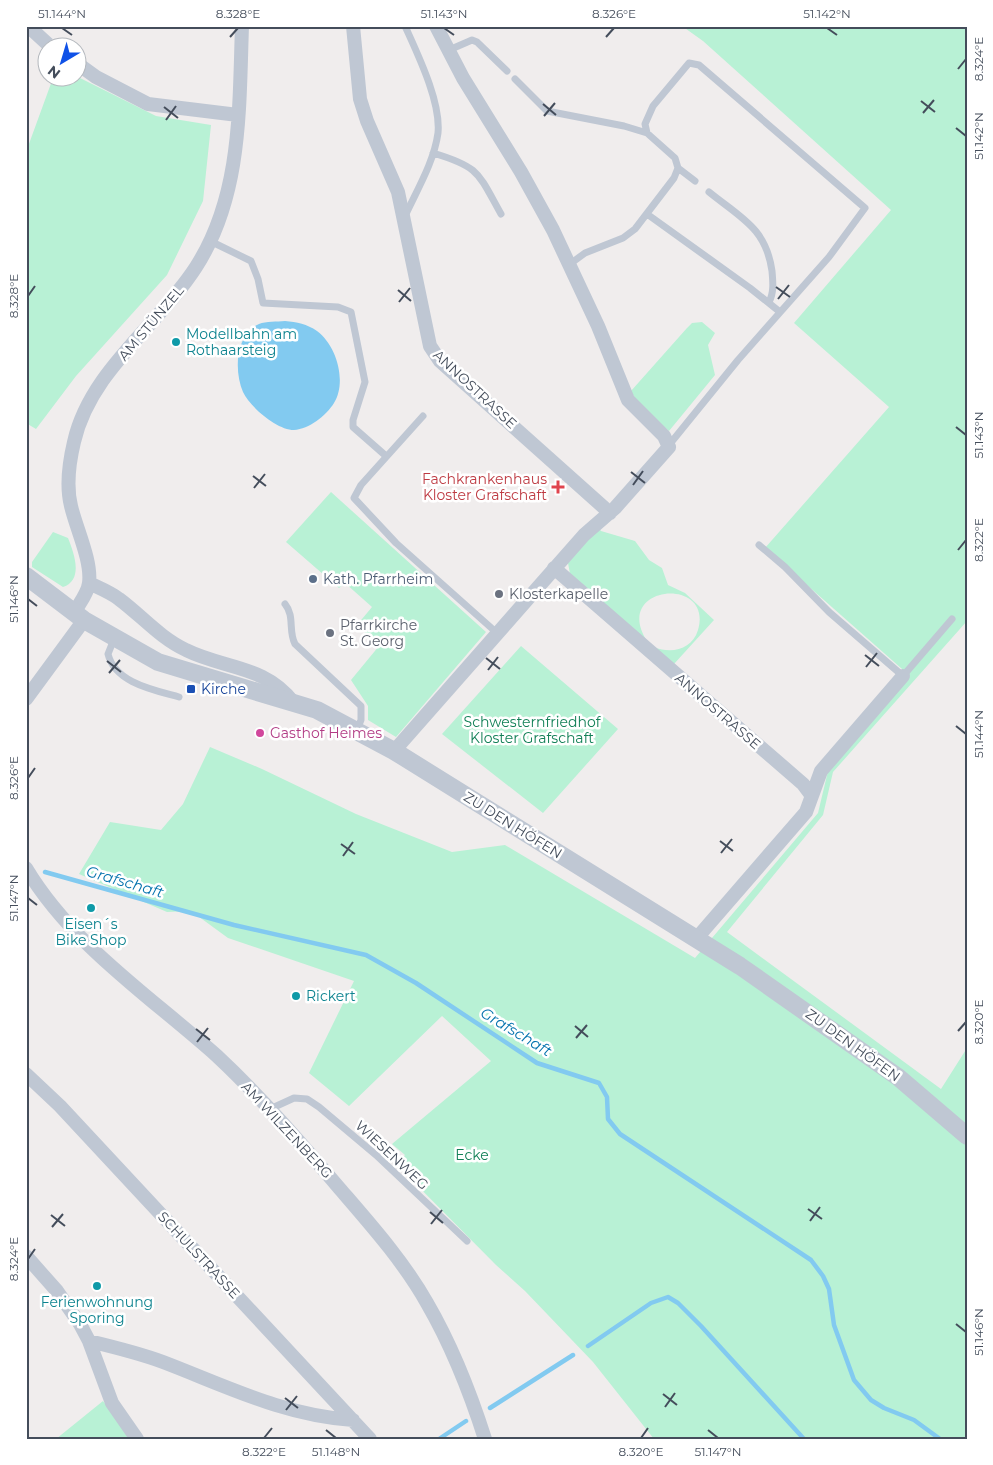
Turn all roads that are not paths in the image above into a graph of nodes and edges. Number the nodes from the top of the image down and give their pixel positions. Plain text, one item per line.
1 (28, 26) edge
2 (242, 26) edge
3 (353, 26) edge
4 (405, 26) edge
5 (436, 26) edge
6 (41, 38) edge
7 (449, 50) junction
8 (507, 70) dead end
9 (88, 71) edge
10 (515, 79) dead end
11 (238, 115) junction
12 (647, 133) junction
13 (433, 153) junction
14 (678, 168) junction
15 (695, 181) dead end
16 (709, 192) dead end
17 (501, 214) dead end
18 (647, 214) junction
19 (404, 217) junction
20 (210, 241) junction
21 (570, 264) junction
22 (769, 302) junction
23 (780, 312) junction
24 (423, 416) dead end
25 (669, 445) junction
26 (386, 456) junction
27 (610, 513) junction
28 (760, 545) dead end
29 (554, 568) junction
30 (26, 576) edge
31 (89, 583) junction
32 (286, 604) dead end
33 (79, 616) junction
34 (952, 619) dead end
35 (496, 633) junction
36 (115, 638) junction
37 (903, 676) junction
38 (178, 697) dead end
39 (26, 700) edge
40 (293, 702) junction
41 (357, 730) junction
42 (394, 751) junction
43 (812, 796) junction
44 (26, 868) edge
45 (696, 939) junction
46 (26, 1074) edge
47 (270, 1109) junction
48 (967, 1136) edge
49 (468, 1241) dead end
50 (26, 1256) edge
51 (89, 1341) junction
52 (353, 1420) junction
53 (137, 1439) edge
54 (370, 1439) edge
55 (485, 1439) edge

1 - 6 street
2 - 11 street, AM STÜNZEL
3 - 19 street, ANNOSTRASSE
4 - 13 lane
5 - 7 street
7 - 8 lane
7 - 21 street
9 - 11 street
10 - 12 lane
11 - 20 street, AM STÜNZEL
12 - 14 lane
12 - 23 lane
13 - 17 lane
13 - 19 lane
14 - 15 lane
14 - 18 lane
16 - 22 lane
18 - 21 lane
18 - 22 lane
19 - 27 street, ANNOSTRASSE
20 - 26 lane
20 - 31 street, AM STÜNZEL
21 - 25 street
22 - 23 lane
23 - 25 lane
24 - 26 lane
25 - 27 street
26 - 35 lane
27 - 29 street
28 - 37 lane
29 - 35 street
29 - 43 street, ANNOSTRASSE
30 - 33 street, ZU DEN HÖFEN
31 - 33 street
31 - 40 street
32 - 41 lane
33 - 36 street, ZU DEN HÖFEN
33 - 39 street
34 - 37 lane
35 - 42 street
36 - 38 lane
36 - 40 street, ZU DEN HÖFEN
37 - 43 street
40 - 41 street, ZU DEN HÖFEN
41 - 42 street, ZU DEN HÖFEN
42 - 45 street, ZU DEN HÖFEN
43 - 45 street
44 - 47 street, AM WILZENBERG
45 - 48 street, ZU DEN HÖFEN
46 - 52 street, SCHULSTRASSE
47 - 49 lane, WIESENWEG
47 - 55 street, AM WILZENBERG
50 - 51 street
51 - 52 street
51 - 53 street
52 - 54 street, SCHULSTRASSE

